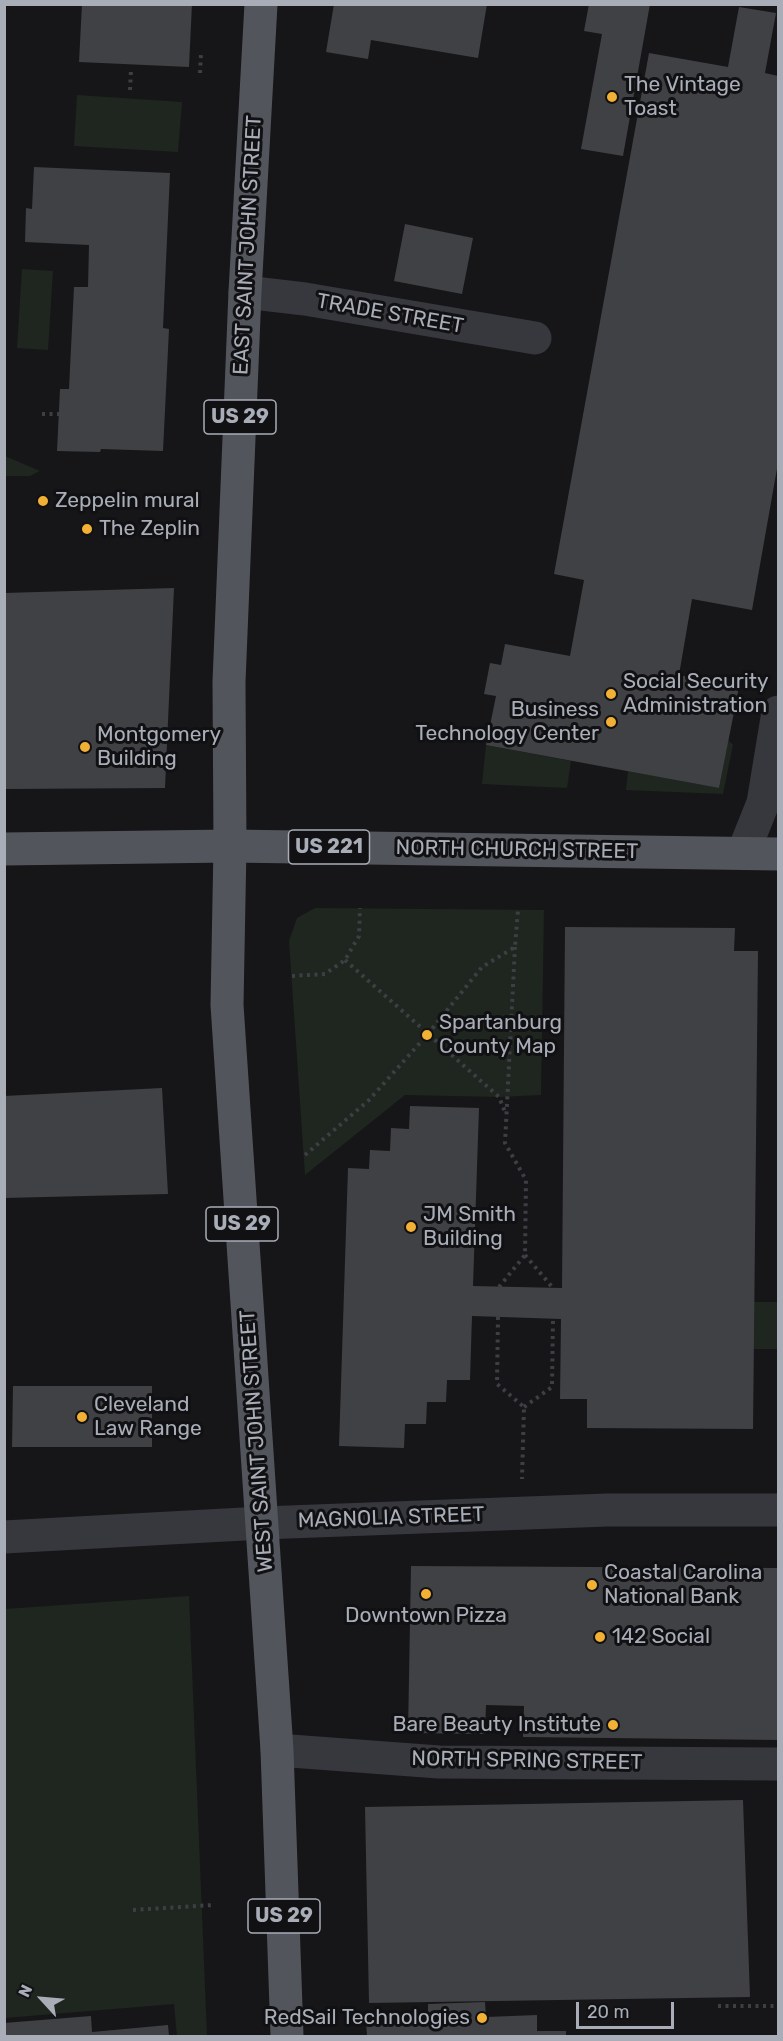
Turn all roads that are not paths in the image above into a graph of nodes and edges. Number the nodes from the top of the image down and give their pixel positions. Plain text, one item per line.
1 (261, 4) edge
2 (245, 292) junction
3 (535, 338) dead end
4 (778, 712) edge
5 (230, 846) junction
6 (4, 849) edge
7 (743, 854) junction
8 (778, 854) edge
9 (778, 1510) edge
10 (262, 1523) junction
11 (4, 1538) edge
12 (277, 1750) junction
13 (778, 1764) edge
14 (287, 2037) edge

1 - 2 main road, EAST SAINT JOHN STREET / US 29
2 - 3 street, TRADE STREET
2 - 5 main road, EAST SAINT JOHN STREET / US 29
4 - 7 street
5 - 6 main road, NORTH CHURCH STREET / US 221
5 - 7 main road, NORTH CHURCH STREET / US 221
5 - 10 main road, WEST SAINT JOHN STREET / US 29
7 - 8 main road, NORTH CHURCH STREET / US 221
9 - 10 street, MAGNOLIA STREET
10 - 11 street, MAGNOLIA STREET
10 - 12 main road, WEST SAINT JOHN STREET / US 29
12 - 13 street, NORTH SPRING STREET
12 - 14 main road, WEST SAINT JOHN STREET / US 29

